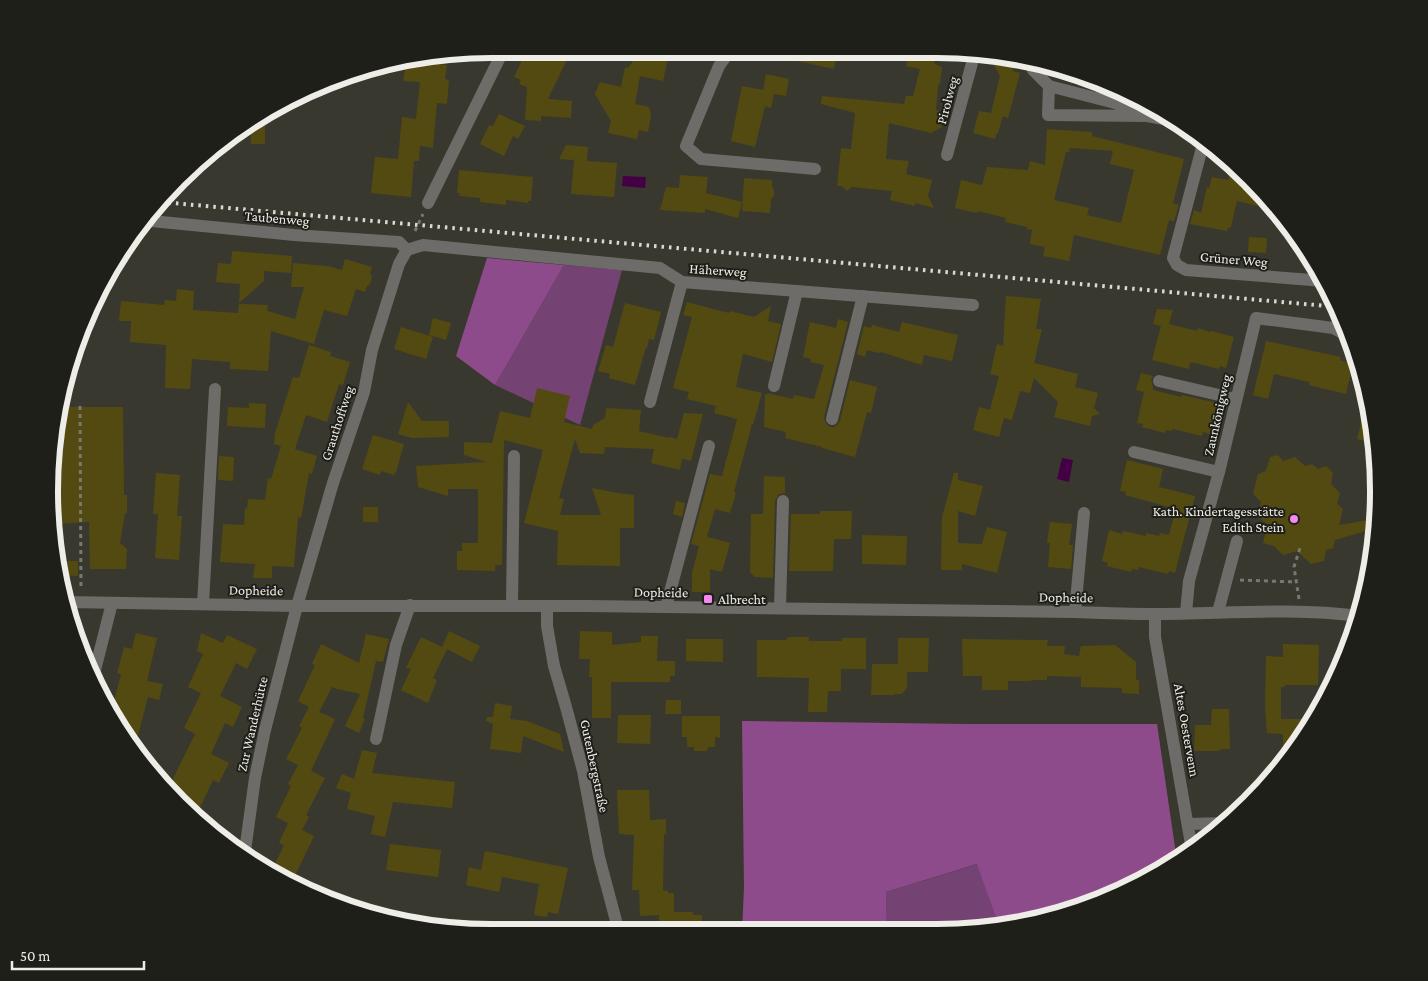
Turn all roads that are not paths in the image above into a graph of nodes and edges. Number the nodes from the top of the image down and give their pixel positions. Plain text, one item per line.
1 (500, 58) edge
2 (725, 58) edge
3 (973, 59) edge
4 (1034, 68) edge
5 (1049, 86) junction
6 (1147, 116) junction
7 (1157, 118) edge
8 (1201, 147) edge
9 (947, 155) dead end
10 (815, 169) dead end
11 (428, 202) road end
12 (152, 221) edge
13 (407, 250) junction
14 (1316, 280) edge
15 (682, 282) junction
16 (797, 291) junction
17 (863, 296) junction
18 (972, 305) dead end
19 (1341, 332) edge
20 (1159, 381) dead end
21 (774, 386) dead end
22 (215, 389) dead end
23 (1236, 399) junction
24 (650, 402) dead end
25 (832, 419) dead end
26 (708, 446) dead end
27 (1134, 452) dead end
28 (514, 456) dead end
29 (1219, 472) junction
30 (783, 501) dead end
31 (1084, 513) dead end
32 (1237, 541) dead end
33 (72, 602) edge
34 (112, 603) junction
35 (203, 604) junction
36 (410, 605) junction
37 (297, 606) junction
38 (512, 606) junction
39 (547, 606) junction
40 (666, 607) junction
41 (780, 608) junction
42 (1075, 612) junction
43 (1218, 612) junction
44 (1186, 613) junction
45 (1155, 614) junction
46 (1352, 615) edge
47 (96, 668) edge
48 (376, 740) dead end
49 (1214, 823) edge
50 (1188, 824) junction
51 (1191, 842) edge
52 (245, 848) edge
53 (617, 924) edge

1 - 11 street
2 - 10 street
3 - 9 street, Pirolweg
4 - 5 street
5 - 6 street
5 - 6 street
6 - 7 street
8 - 14 street, Grüner Weg
12 - 13 street, Taubenweg
13 - 15 street, Häherweg
13 - 37 street, Grauthoffweg
15 - 16 street, Häherweg
15 - 24 street
16 - 17 street, Häherweg
16 - 21 street
17 - 18 street, Häherweg
17 - 25 street
19 - 23 street, Zaunkönigweg
20 - 23 street
22 - 35 street
23 - 29 street, Zaunkönigweg
26 - 40 street
27 - 29 street
28 - 38 street
29 - 44 street, Zaunkönigweg
30 - 41 street
31 - 42 street
32 - 43 street
33 - 34 street, Dopheide
34 - 35 street, Dopheide
34 - 47 street
35 - 37 street, Dopheide
36 - 37 street, Dopheide
36 - 38 street, Dopheide
36 - 48 street
37 - 52 street, Zur Wanderhütte
38 - 39 street, Dopheide
39 - 40 street, Dopheide
39 - 53 street, Gutenbergstraße
40 - 41 street, Dopheide
41 - 42 street, Dopheide
42 - 45 street, Dopheide
43 - 44 street, Dopheide
43 - 46 street, Dopheide
44 - 45 street, Dopheide
45 - 50 street, Altes Oestervenn
49 - 50 street
50 - 51 street, Altes Oestervenn

